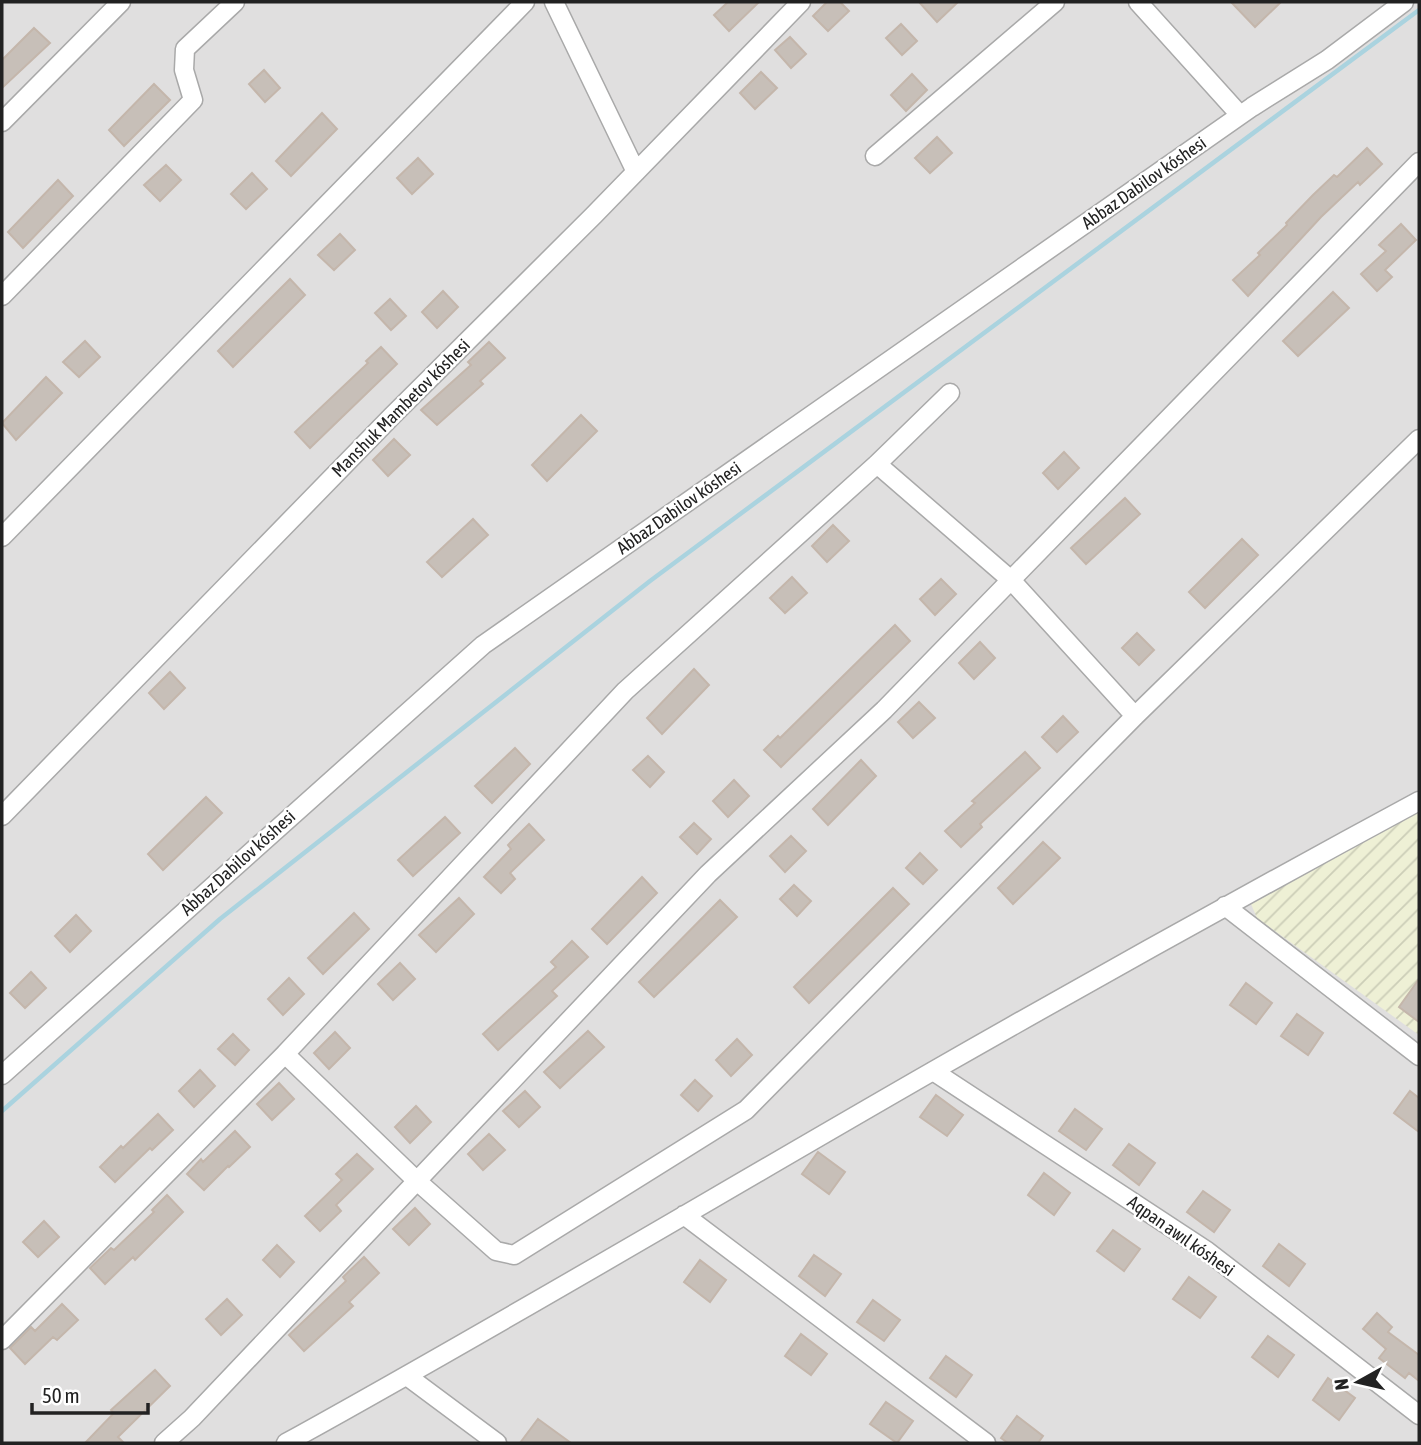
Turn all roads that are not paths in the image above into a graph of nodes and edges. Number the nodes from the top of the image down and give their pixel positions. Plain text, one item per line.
1 (121, 2) edge
2 (235, 2) edge
3 (525, 2) edge
4 (554, 2) edge
5 (801, 2) edge
6 (1055, 2) edge
7 (1138, 2) edge
8 (1404, 2) edge
9 (1240, 115) junction
10 (2, 122) edge
11 (875, 156) dead end
12 (1419, 162) edge
13 (636, 172) junction
14 (2, 296) edge
15 (950, 393) dead end
16 (1419, 439) edge
17 (877, 464) junction
18 (2, 537) edge
19 (1011, 579) junction
20 (1135, 716) junction
21 (1419, 801) edge
22 (2, 816) edge
23 (1225, 906) junction
24 (285, 1054) junction
25 (1419, 1056) edge
26 (933, 1071) junction
27 (2, 1074) edge
28 (417, 1181) junction
29 (684, 1215) junction
30 (2, 1340) edge
31 (407, 1376) junction
32 (1419, 1415) edge
33 (164, 1443) edge
34 (286, 1443) edge
35 (497, 1443) edge
36 (986, 1443) edge

1 - 10 street
2 - 14 street
3 - 18 street
4 - 13 street
5 - 13 street, Manshuk Mambetov kóshesi
6 - 11 street
7 - 9 street
8 - 9 street, Abbaz Dabilov kóshesi
9 - 27 street, Abbaz Dabilov kóshesi
12 - 19 street
13 - 22 street, Manshuk Mambetov kóshesi
15 - 17 street
16 - 20 street
17 - 19 street
17 - 24 street
19 - 20 street
19 - 28 street
20 - 28 street
21 - 23 street
23 - 25 street
23 - 26 street
24 - 28 street
24 - 30 street
26 - 29 street
26 - 32 street, Aqpan awıl kóshesi
28 - 33 street
29 - 31 street
29 - 36 street
31 - 34 street
31 - 35 street

